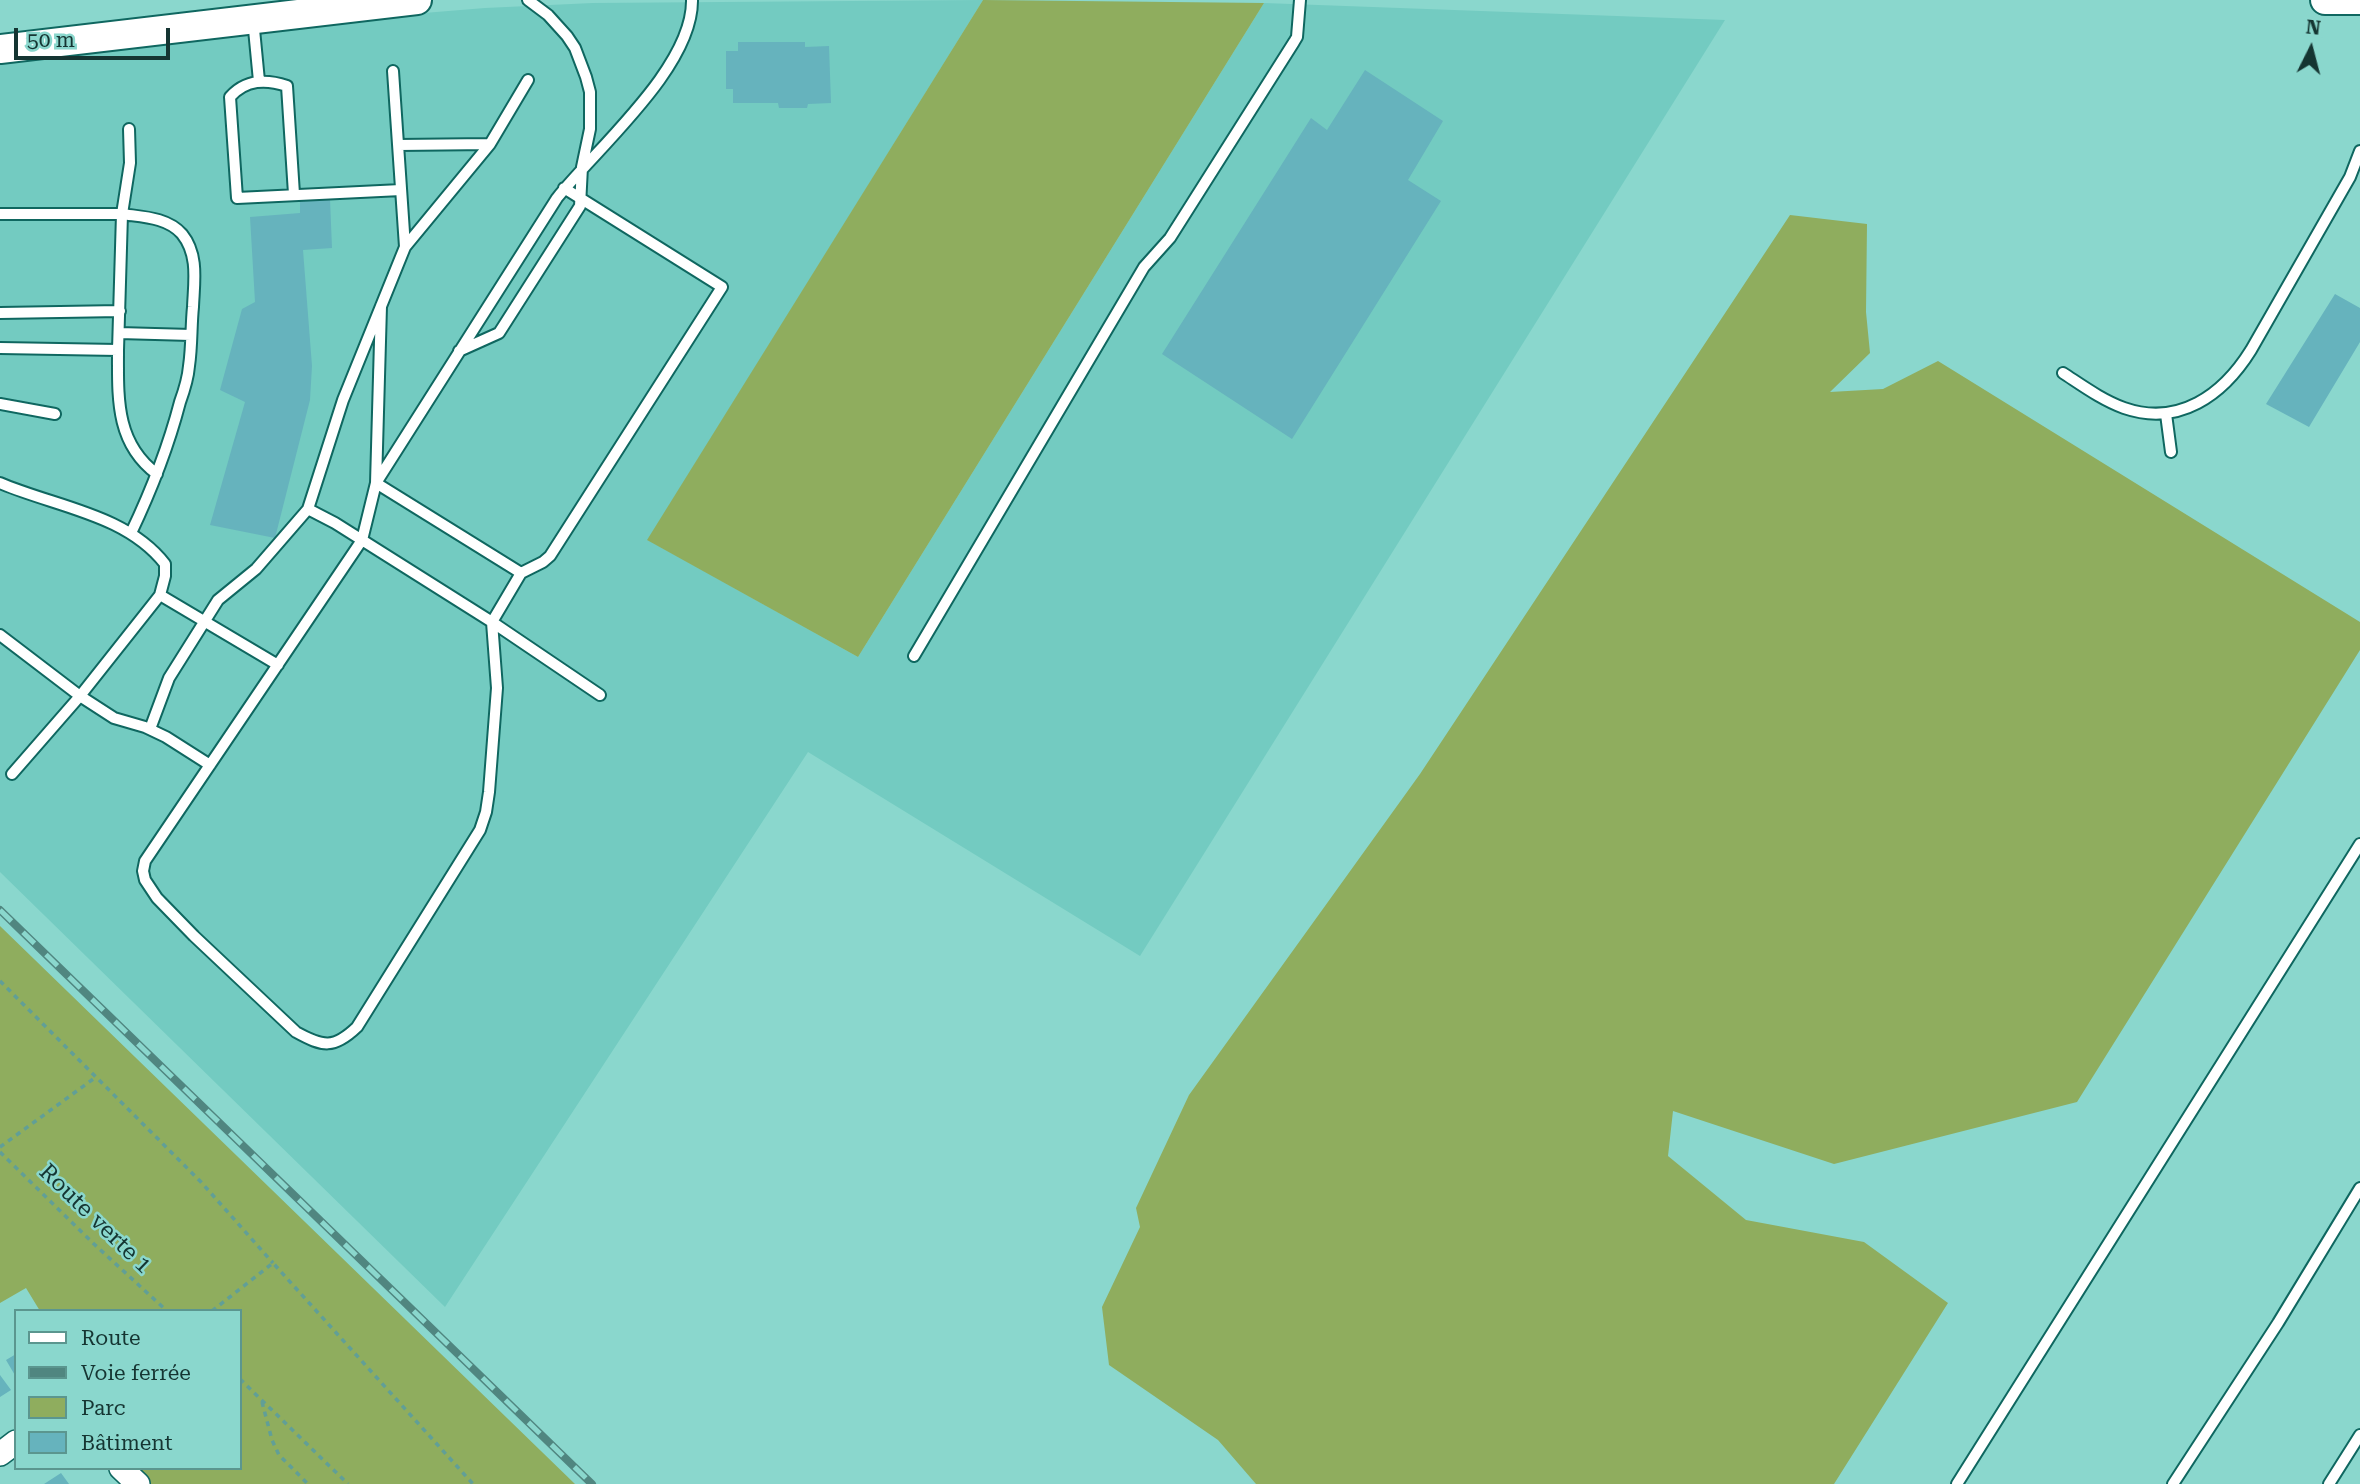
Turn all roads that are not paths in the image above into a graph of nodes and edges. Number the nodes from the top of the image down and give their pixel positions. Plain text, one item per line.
1 (416, 0) edge
2 (528, 0) edge
3 (692, 0) edge
4 (1300, 0) edge
5 (2325, 0) edge
6 (2360, 0) edge
7 (253, 19) junction
8 (0, 49) edge
9 (393, 71) dead end
10 (528, 80) dead end
11 (259, 81) junction
12 (129, 128) dead end
13 (489, 144) junction
14 (398, 145) junction
15 (2360, 151) edge
16 (582, 167) junction
17 (564, 188) junction
18 (401, 190) junction
19 (294, 194) junction
20 (580, 198) junction
21 (0, 214) edge
22 (122, 214) junction
23 (405, 247) junction
24 (381, 306) junction
25 (120, 311) junction
26 (0, 313) edge
27 (119, 333) junction
28 (191, 335) junction
29 (0, 348) edge
30 (118, 349) junction
31 (458, 351) junction
32 (2063, 373) dead end
33 (0, 404) edge
34 (55, 414) dead end
35 (2166, 414) junction
36 (2171, 452) dead end
37 (157, 474) junction
38 (0, 483) edge
39 (376, 484) junction
40 (308, 509) junction
41 (131, 533) junction
42 (362, 540) junction
43 (521, 573) junction
44 (160, 595) junction
45 (203, 621) junction
46 (492, 622) junction
47 (0, 635) edge
48 (914, 656) dead end
49 (278, 665) junction
50 (600, 695) dead end
51 (80, 696) junction
52 (150, 729) junction
53 (210, 765) junction
54 (12, 774) dead end
55 (2360, 844) edge
56 (2360, 1188) edge
57 (2360, 1435) edge
58 (123, 1470) edge
59 (138, 1484) edge
60 (1957, 1484) edge
61 (2173, 1484) edge
62 (2329, 1484) edge

1 - 7 street
2 - 16 lane
3 - 16 lane
4 - 48 lane
5 - 6 street
7 - 8 street
7 - 11 lane
9 - 14 lane
10 - 13 lane
11 - 19 lane
11 - 19 lane
12 - 22 lane
13 - 14 lane
13 - 23 lane
14 - 18 lane
15 - 35 lane
16 - 17 lane
16 - 20 lane
17 - 20 lane
17 - 31 lane
18 - 19 lane
18 - 23 lane
20 - 31 lane
20 - 43 lane
21 - 22 lane
22 - 25 lane
22 - 28 lane
23 - 24 lane
24 - 39 lane
24 - 40 lane
25 - 26 lane
25 - 27 lane
27 - 28 lane
27 - 30 lane
28 - 37 lane
29 - 30 lane
30 - 37 lane
31 - 39 lane
32 - 35 lane
33 - 34 lane
35 - 36 lane
37 - 41 lane
38 - 41 lane
39 - 42 lane
39 - 43 lane
40 - 42 lane
40 - 45 lane
41 - 44 lane
42 - 46 lane
42 - 49 lane
43 - 46 lane
44 - 45 lane
44 - 51 lane
45 - 49 lane
45 - 52 lane
46 - 50 lane
46 - 53 lane
47 - 51 lane
49 - 53 lane
51 - 52 lane
51 - 54 lane
52 - 53 lane
55 - 60 lane
56 - 61 lane
57 - 62 lane
58 - 59 street

